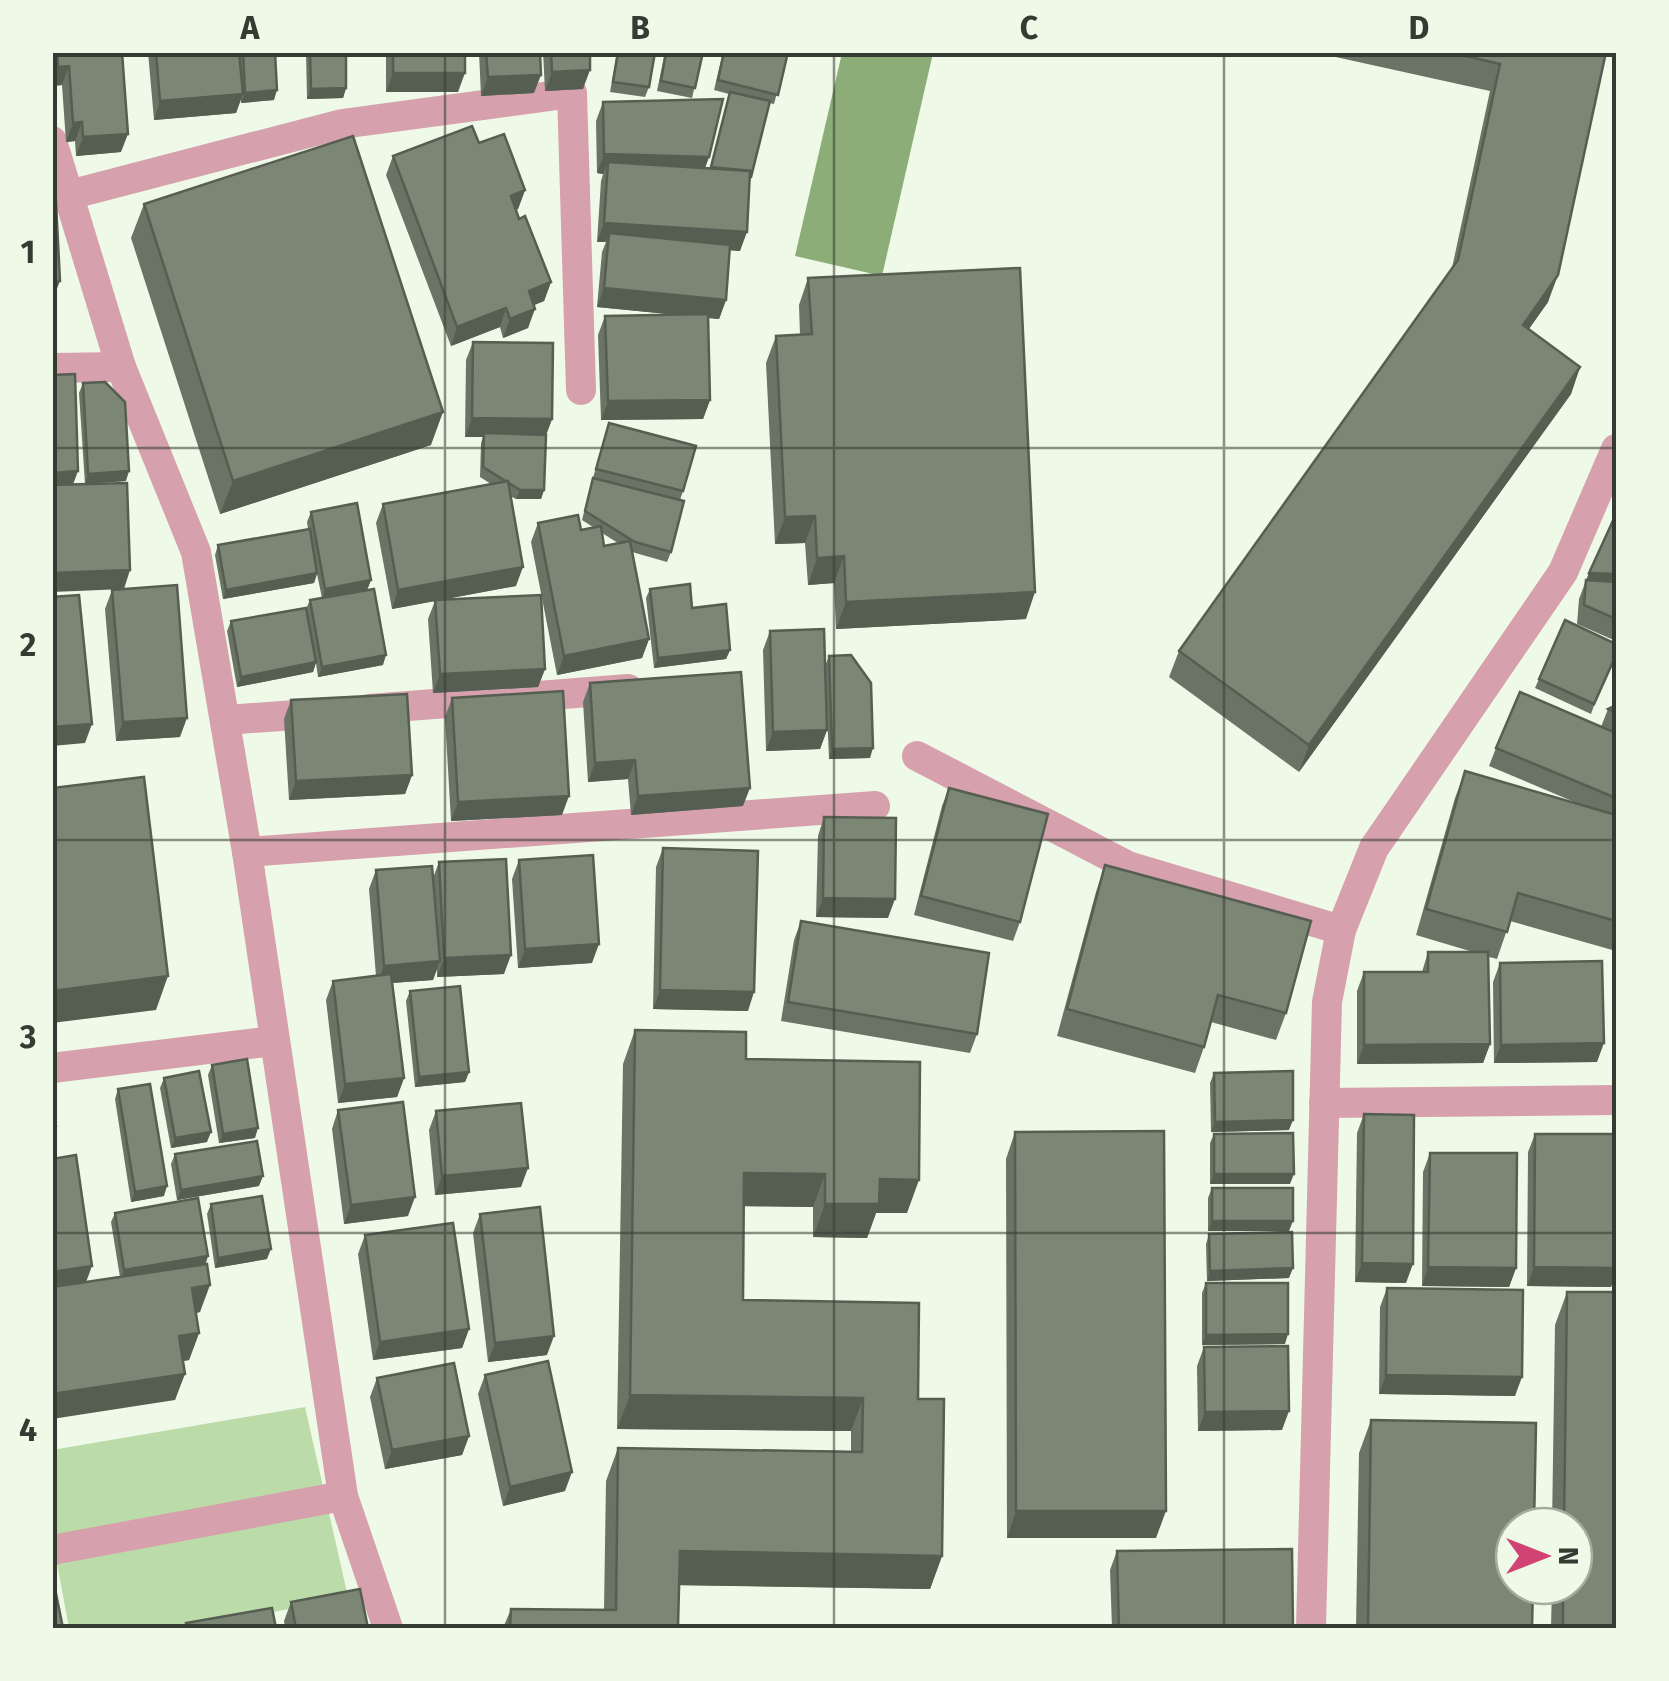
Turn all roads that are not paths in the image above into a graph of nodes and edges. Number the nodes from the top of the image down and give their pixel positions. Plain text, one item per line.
1 (52, 141) edge
2 (69, 195) junction
3 (121, 367) junction
4 (52, 368) edge
5 (581, 390) dead end
6 (1616, 449) edge
7 (656, 686) edge
8 (226, 720) junction
9 (916, 756) dead end
10 (876, 806) dead end
11 (247, 852) junction
12 (1342, 930) junction
13 (272, 1041) junction
14 (52, 1068) edge
15 (1616, 1100) edge
16 (1324, 1104) junction
17 (343, 1496) junction
18 (52, 1550) edge
19 (388, 1628) edge
20 (1311, 1628) edge

1 - 2 street
2 - 3 street
2 - 5 street
3 - 4 street
3 - 8 street
6 - 12 street
7 - 8 street
8 - 11 street
9 - 12 street
10 - 11 street
11 - 13 street
12 - 16 street
13 - 14 street
13 - 17 street
15 - 16 street
16 - 20 street
17 - 18 street
17 - 19 street

